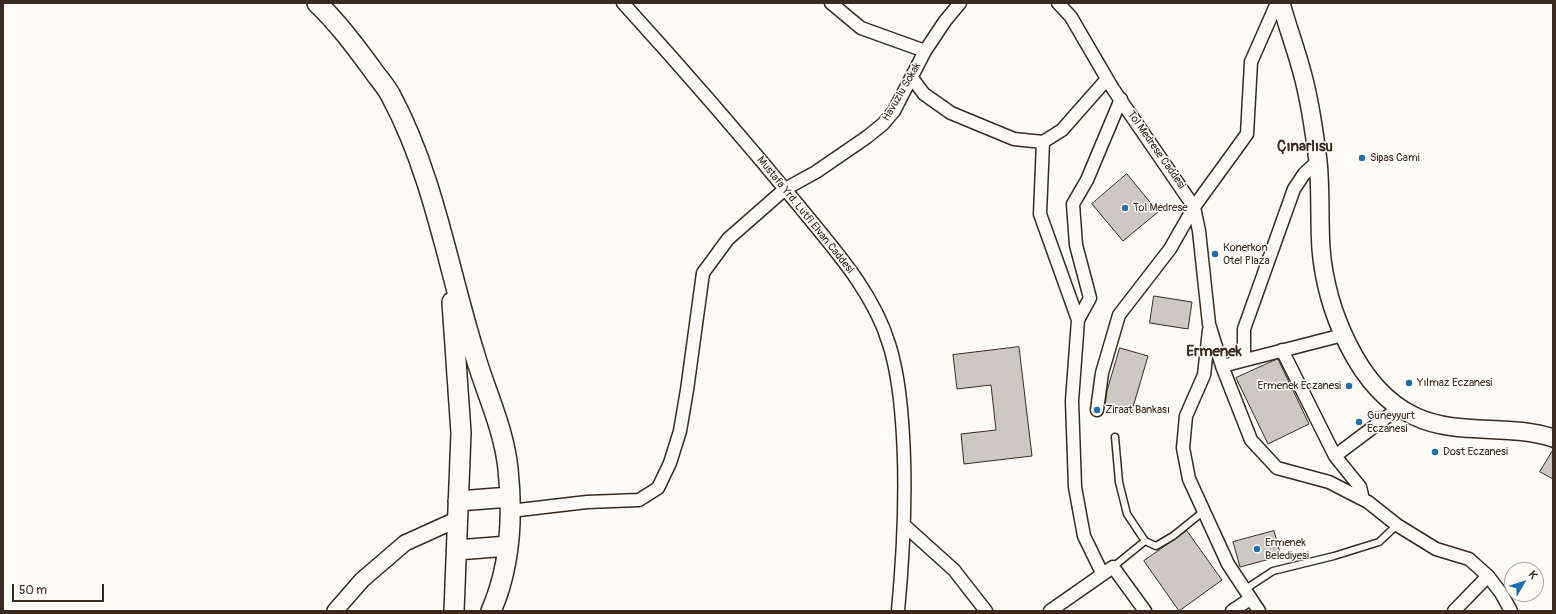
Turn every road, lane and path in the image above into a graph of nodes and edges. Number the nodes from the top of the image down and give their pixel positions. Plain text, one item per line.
1 (318, 3) edge
2 (623, 3) edge
3 (831, 3) edge
4 (960, 3) edge
5 (1058, 3) edge
6 (1277, 3) edge
7 (1280, 3) edge
8 (925, 51) junction
9 (912, 78) junction
10 (1107, 79) junction
11 (1121, 99) junction
12 (1043, 142) junction
13 (1318, 161) junction
14 (785, 190) junction
15 (1194, 207) junction
16 (450, 265) junction
17 (1078, 320) junction
18 (1209, 324) junction
19 (1343, 335) junction
20 (1282, 350) junction
21 (1244, 360) junction
22 (1222, 366) junction
23 (1400, 407) junction
24 (1097, 410) dead end
25 (1116, 437) dead end
26 (1553, 438) edge
27 (1335, 456) junction
28 (1363, 499) junction
29 (510, 504) junction
30 (458, 510) junction
31 (1204, 511) junction
32 (1397, 525) junction
33 (904, 526) junction
34 (1145, 541) junction
35 (508, 546) junction
36 (457, 550) junction
37 (1114, 567) junction
38 (1102, 573) junction
39 (1488, 576) junction
40 (1247, 594) junction
41 (335, 611) edge
42 (454, 611) edge
43 (492, 611) edge
44 (898, 611) edge
45 (986, 611) edge
46 (1050, 611) edge
47 (1145, 611) edge
48 (1232, 611) edge
49 (1259, 611) edge
50 (1454, 611) edge
51 (1511, 611) edge

1 - 16 main road
2 - 14 street, Mustafa Yrd. Lütfi Elvan Caddesi
3 - 8 street
4 - 8 street, Havuzlu Sokak
5 - 10 street, Tol Medrese Caddesi
6 - 15 street
7 - 13 main road
8 - 9 street, Havuzlu Sokak
9 - 12 street
9 - 14 street, Havuzlu Sokak
10 - 11 street, Tol Medrese Caddesi
10 - 12 street
11 - 15 street, Tol Medrese Caddesi
11 - 17 street
12 - 17 street
13 - 19 main road
13 - 21 street
14 - 29 street, Havuzlu Sokak
14 - 33 street, Mustafa Yrd. Lütfi Elvan Caddesi
15 - 18 street
15 - 24 street
16 - 29 main road
16 - 30 main road
17 - 38 street
18 - 22 street
18 - 31 street
19 - 20 street
19 - 23 main road
20 - 21 street
20 - 27 street
21 - 22 street
22 - 28 street
23 - 26 main road
23 - 27 street
25 - 34 lane
27 - 28 street
28 - 32 street
29 - 30 main road
29 - 35 main road
30 - 36 main road
30 - 41 street
31 - 34 lane
31 - 40 street
32 - 39 street
32 - 40 lane
33 - 44 street, Mustafa Yrd. Lütfi Elvan Caddesi
33 - 45 street
34 - 37 lane
35 - 36 main road
35 - 43 main road
36 - 42 main road
37 - 38 street
37 - 47 street
38 - 46 street
39 - 50 street
39 - 51 street
40 - 48 street
40 - 49 street

